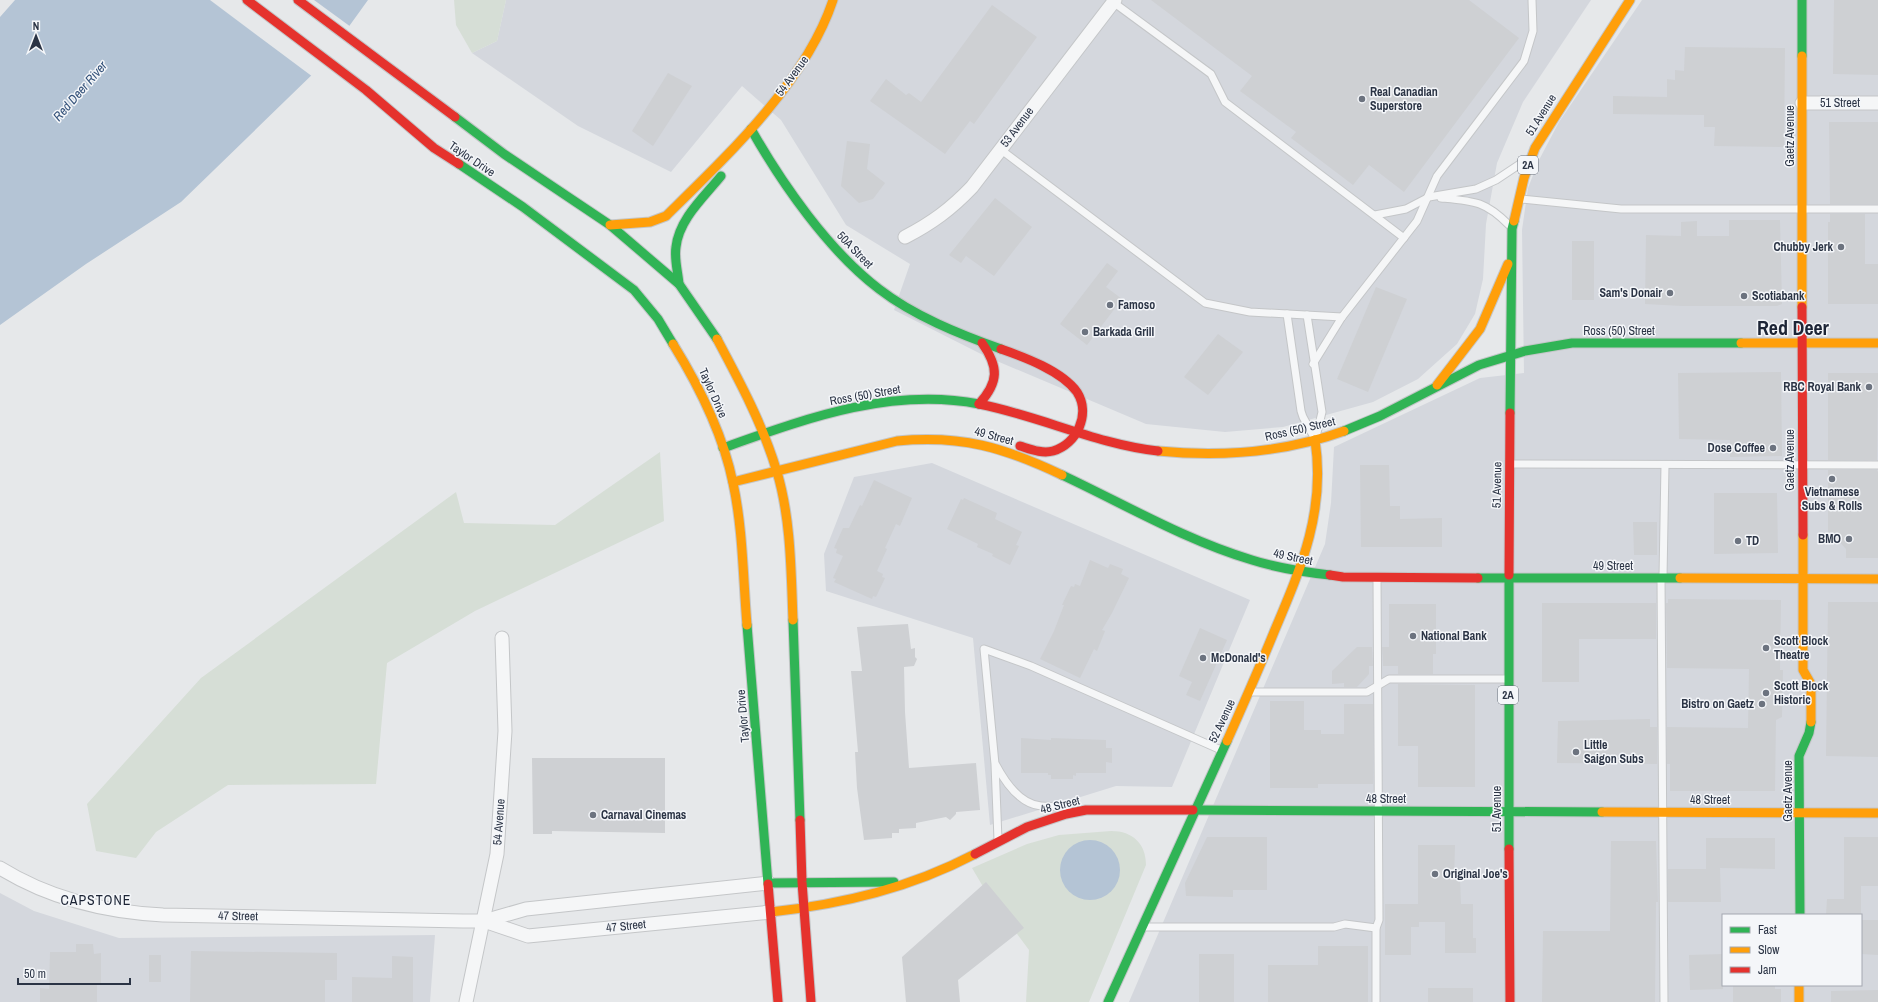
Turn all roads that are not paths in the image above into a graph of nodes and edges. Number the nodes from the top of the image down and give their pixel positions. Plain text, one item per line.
1 (247, 0) edge
2 (298, 0) edge
3 (833, 0) edge
4 (1532, 0) edge
5 (1802, 0) edge
6 (1114, 1) edge
7 (1629, 1) edge
8 (1802, 103) junction
9 (1878, 103) edge
10 (751, 129) junction
11 (739, 144) junction
12 (1000, 149) junction
13 (1531, 156) junction
14 (1429, 197) junction
15 (1518, 199) junction
16 (1878, 209) edge
17 (1802, 210) junction
18 (1374, 215) junction
19 (610, 224) junction
20 (1512, 229) junction
21 (905, 238) dead end
22 (1404, 238) junction
23 (1512, 256) junction
24 (679, 284) junction
25 (1286, 314) junction
26 (1307, 315) junction
27 (1342, 317) junction
28 (982, 342) junction
29 (1802, 342) junction
30 (1878, 342) edge
31 (1512, 354) junction
32 (1313, 364) junction
33 (1437, 385) junction
34 (979, 404) junction
35 (1077, 432) junction
36 (764, 434) junction
37 (1315, 440) junction
38 (966, 441) junction
39 (723, 448) junction
40 (1509, 464) junction
41 (1878, 464) edge
42 (1665, 465) junction
43 (1802, 465) junction
44 (777, 472) junction
45 (733, 482) junction
46 (1300, 571) junction
47 (1377, 577) junction
48 (1662, 578) junction
49 (1508, 579) junction
50 (1802, 579) junction
51 (1878, 579) edge
52 (502, 638) dead end
53 (1508, 679) junction
54 (1379, 684) junction
55 (1249, 692) junction
56 (1221, 750) junction
57 (995, 764) junction
58 (1194, 810) junction
59 (1075, 811) junction
60 (1379, 811) junction
61 (1509, 811) junction
62 (1662, 812) junction
63 (1799, 812) junction
64 (1878, 813) edge
65 (998, 840) junction
66 (0, 868) edge
67 (802, 882) junction
68 (769, 883) junction
69 (910, 883) junction
70 (804, 908) junction
71 (771, 912) junction
72 (1800, 914) edge
73 (484, 921) junction
74 (1142, 927) junction
75 (1376, 928) junction
76 (1799, 986) edge
77 (466, 1002) edge
78 (778, 1002) edge
79 (811, 1002) edge
80 (1108, 1002) edge
81 (1376, 1002) edge
82 (1510, 1002) edge
83 (1664, 1002) edge
84 (1799, 1002) edge

1 - 39 main road, Taylor Drive
2 - 19 main road, Taylor Drive
3 - 10 main road, 54 Avenue
4 - 14 lane
5 - 8 main road, Gaetz Avenue
6 - 12 street, 53 Avenue
6 - 18 lane
7 - 13 main road, 51 Avenue / 2A
8 - 9 street, 51 Street
8 - 17 main road, Gaetz Avenue
10 - 11 main road, 54 Avenue
10 - 28 main road, 50A Street
11 - 19 main road
11 - 24 main road
12 - 21 street, 53 Avenue
12 - 25 lane
13 - 14 lane
13 - 15 main road, 51 Avenue / 2A
14 - 18 lane
14 - 20 lane
14 - 22 lane
15 - 17 lane
15 - 20 main road, 51 Avenue / 2A
16 - 17 lane
17 - 29 main road, Gaetz Avenue
18 - 22 lane
19 - 24 main road, Taylor Drive
20 - 23 main road, 51 Avenue / 2A
22 - 27 lane
23 - 31 main road, 51 Avenue / 2A
23 - 33 main road
24 - 36 main road, Taylor Drive
25 - 26 lane
25 - 37 lane
26 - 27 lane
26 - 32 lane
27 - 32 lane
28 - 34 main road
28 - 35 main road, 50A Street
29 - 30 main road, Ross (50) Street
29 - 31 main road, Ross (50) Street
29 - 43 main road, Gaetz Avenue
31 - 33 main road, Ross (50) Street
31 - 40 main road, 51 Avenue / 2A
32 - 37 lane
33 - 37 main road, Ross (50) Street
34 - 35 main road, Ross (50) Street
34 - 36 main road, Ross (50) Street
35 - 37 main road, Ross (50) Street
35 - 38 main road
36 - 39 main road, Ross (50) Street
36 - 44 main road, Taylor Drive
37 - 46 main road, 52 Avenue
38 - 44 main road, 49 Street
38 - 46 main road, 49 Street
39 - 45 main road, Taylor Drive
40 - 42 lane
40 - 49 main road, 51 Avenue / 2A
41 - 43 lane
42 - 43 lane
42 - 48 lane
43 - 50 main road, Gaetz Avenue
44 - 45 main road, 49 Street
44 - 67 main road, Taylor Drive
45 - 68 main road, Taylor Drive
46 - 47 main road, 49 Street
46 - 55 main road, 52 Avenue
47 - 49 main road, 49 Street
47 - 54 lane
48 - 49 main road, 49 Street
48 - 50 main road, 49 Street
48 - 62 lane
49 - 53 main road, 51 Avenue / 2A
50 - 51 main road, 49 Street
50 - 63 main road, Gaetz Avenue
52 - 73 street, 54 Avenue
53 - 54 lane
53 - 61 main road, 51 Avenue / 2A
54 - 55 lane
54 - 60 lane
55 - 56 main road, 52 Avenue
56 - 57 lane
56 - 58 main road, 52 Avenue
57 - 59 lane
57 - 65 lane
58 - 59 main road, 48 Street
58 - 60 main road, 48 Street
58 - 74 main road, 52 Avenue
59 - 65 main road, 48 Street
60 - 61 main road, 48 Street
60 - 75 lane
61 - 62 main road, 48 Street
61 - 82 main road, 51 Avenue / 2A
62 - 63 main road, 48 Street
62 - 83 lane
63 - 64 main road, 48 Street
63 - 72 main road, Gaetz Avenue
65 - 69 main road, 48 Street
66 - 73 street, 47 Street
67 - 68 main road, 48 Street
67 - 69 main road, 48 Street
67 - 70 main road, Taylor Drive
68 - 71 main road, Taylor Drive
68 - 73 street, 47 Street
69 - 70 main road, 48 Street
70 - 71 main road, 48 Street
70 - 79 main road, Taylor Drive
71 - 73 street, 47 Street
71 - 78 main road, Taylor Drive
73 - 77 street, 54 Avenue
74 - 75 lane
74 - 80 main road, 52 Avenue
75 - 81 lane
76 - 84 main road

